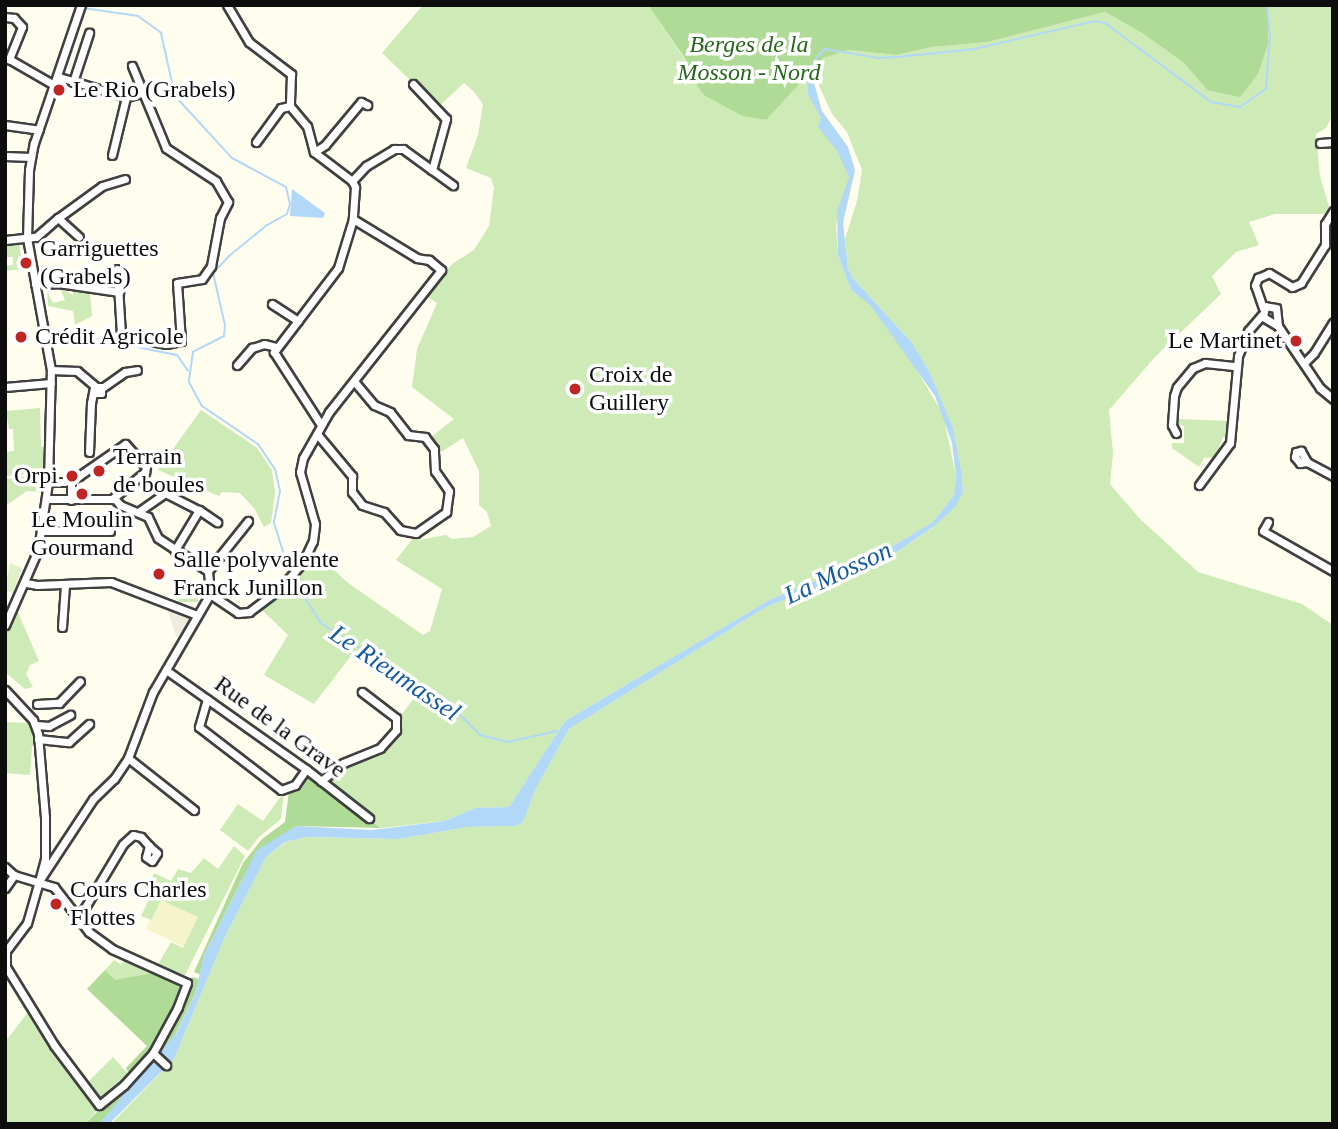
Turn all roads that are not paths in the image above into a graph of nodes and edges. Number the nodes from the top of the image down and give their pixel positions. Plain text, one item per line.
1 (227, 5) edge
2 (80, 9) edge
3 (5, 17) edge
4 (89, 33) dead end
5 (132, 66) dead end
6 (59, 77) junction
7 (73, 82) junction
8 (413, 83) dead end
9 (55, 86) junction
10 (141, 93) junction
11 (125, 97) junction
12 (367, 105) dead end
13 (290, 106) junction
14 (5, 125) edge
15 (39, 130) junction
16 (256, 142) dead end
17 (1333, 142) edge
18 (1320, 143) dead end
19 (314, 152) junction
20 (112, 155) dead end
21 (5, 156) edge
22 (31, 157) junction
23 (432, 170) junction
24 (125, 180) dead end
25 (352, 181) junction
26 (453, 185) dead end
27 (1333, 211) edge
28 (58, 218) junction
29 (353, 219) junction
30 (79, 237) dead end
31 (27, 238) junction
32 (5, 240) edge
33 (117, 269) dead end
34 (35, 284) junction
35 (119, 292) junction
36 (272, 304) dead end
37 (1267, 315) junction
38 (298, 321) junction
39 (1333, 323) edge
40 (276, 347) junction
41 (1304, 363) junction
42 (237, 365) dead end
43 (1236, 366) junction
44 (51, 370) junction
45 (137, 370) dead end
46 (355, 382) junction
47 (51, 383) junction
48 (5, 387) edge
49 (98, 389) junction
50 (1333, 399) edge
51 (321, 425) junction
52 (1175, 433) dead end
53 (317, 434) junction
54 (89, 452) dead end
55 (1307, 462) dead end
56 (1333, 476) edge
57 (71, 479) junction
58 (48, 482) junction
59 (1199, 485) dead end
60 (114, 498) junction
61 (47, 499) junction
62 (71, 500) junction
63 (199, 510) junction
64 (138, 512) junction
65 (217, 522) dead end
66 (248, 522) dead end
67 (1268, 522) dead end
68 (42, 531) junction
69 (110, 531) dead end
70 (175, 550) junction
71 (208, 571) junction
72 (1333, 571) edge
73 (26, 583) junction
74 (65, 585) junction
75 (210, 594) junction
76 (9, 610) edge
77 (197, 615) junction
78 (5, 625) edge
79 (62, 627) dead end
80 (166, 670) junction
81 (80, 681) dead end
82 (5, 690) edge
83 (362, 692) dead end
84 (207, 698) junction
85 (37, 704) dead end
86 (70, 715) dead end
87 (89, 724) dead end
88 (36, 725) dead end
89 (38, 739) junction
90 (128, 758) junction
91 (306, 769) junction
92 (321, 781) junction
93 (194, 810) dead end
94 (369, 818) dead end
95 (149, 846) dead end
96 (5, 867) edge
97 (14, 875) junction
98 (39, 881) junction
99 (5, 888) edge
100 (78, 919) junction
101 (6, 950) edge
102 (154, 1054) junction
103 (166, 1065) dead end

1 - 13 street
2 - 6 street
3 - 9 street
4 - 7 street
5 - 10 street
6 - 7 street
6 - 9 street
7 - 11 street
8 - 23 street
9 - 15 street
10 - 11 street
10 - 35 street
11 - 20 street
12 - 19 street
13 - 16 street
13 - 19 street
14 - 15 street
15 - 22 street
17 - 18 street
19 - 25 street
21 - 22 street
22 - 31 street
23 - 25 street
23 - 26 street
24 - 28 street
25 - 29 street
27 - 37 street
28 - 30 street
28 - 31 street
29 - 38 street
29 - 46 street
31 - 32 street
31 - 34 street
33 - 35 street
34 - 35 street
34 - 44 street
36 - 38 street
37 - 41 street
37 - 43 street
38 - 40 street
39 - 41 street
40 - 42 street
40 - 51 street
41 - 50 street
43 - 52 street
43 - 59 street
44 - 47 street
44 - 49 street
45 - 49 street
46 - 51 street
46 - 53 street
47 - 48 street
47 - 58 street
49 - 54 street
51 - 53 street
53 - 75 street
55 - 56 street
57 - 58 street
57 - 60 street
57 - 62 street
58 - 61 street
60 - 62 street
60 - 64 street
61 - 62 street
61 - 68 street
63 - 64 street
63 - 65 street
63 - 70 street
64 - 70 street
66 - 71 street
67 - 72 street
68 - 69 street
68 - 73 street
70 - 71 street
71 - 75 street
73 - 74 street
73 - 76 street
74 - 77 street
74 - 79 street
75 - 77 street
76 - 78 street
77 - 80 street
80 - 84 street, Rue de la Grave
80 - 90 street
81 - 85 street
82 - 89 street
83 - 92 street
84 - 91 street, Rue de la Grave
84 - 91 street
86 - 88 street
87 - 89 street
89 - 98 street
90 - 93 street
90 - 98 street
91 - 92 street, Rue de la Grave
92 - 94 street, Rue de la Grave
95 - 100 street
96 - 97 street
97 - 98 street
97 - 99 street
98 - 100 street
98 - 101 street
100 - 102 street
101 - 102 street
102 - 103 street

